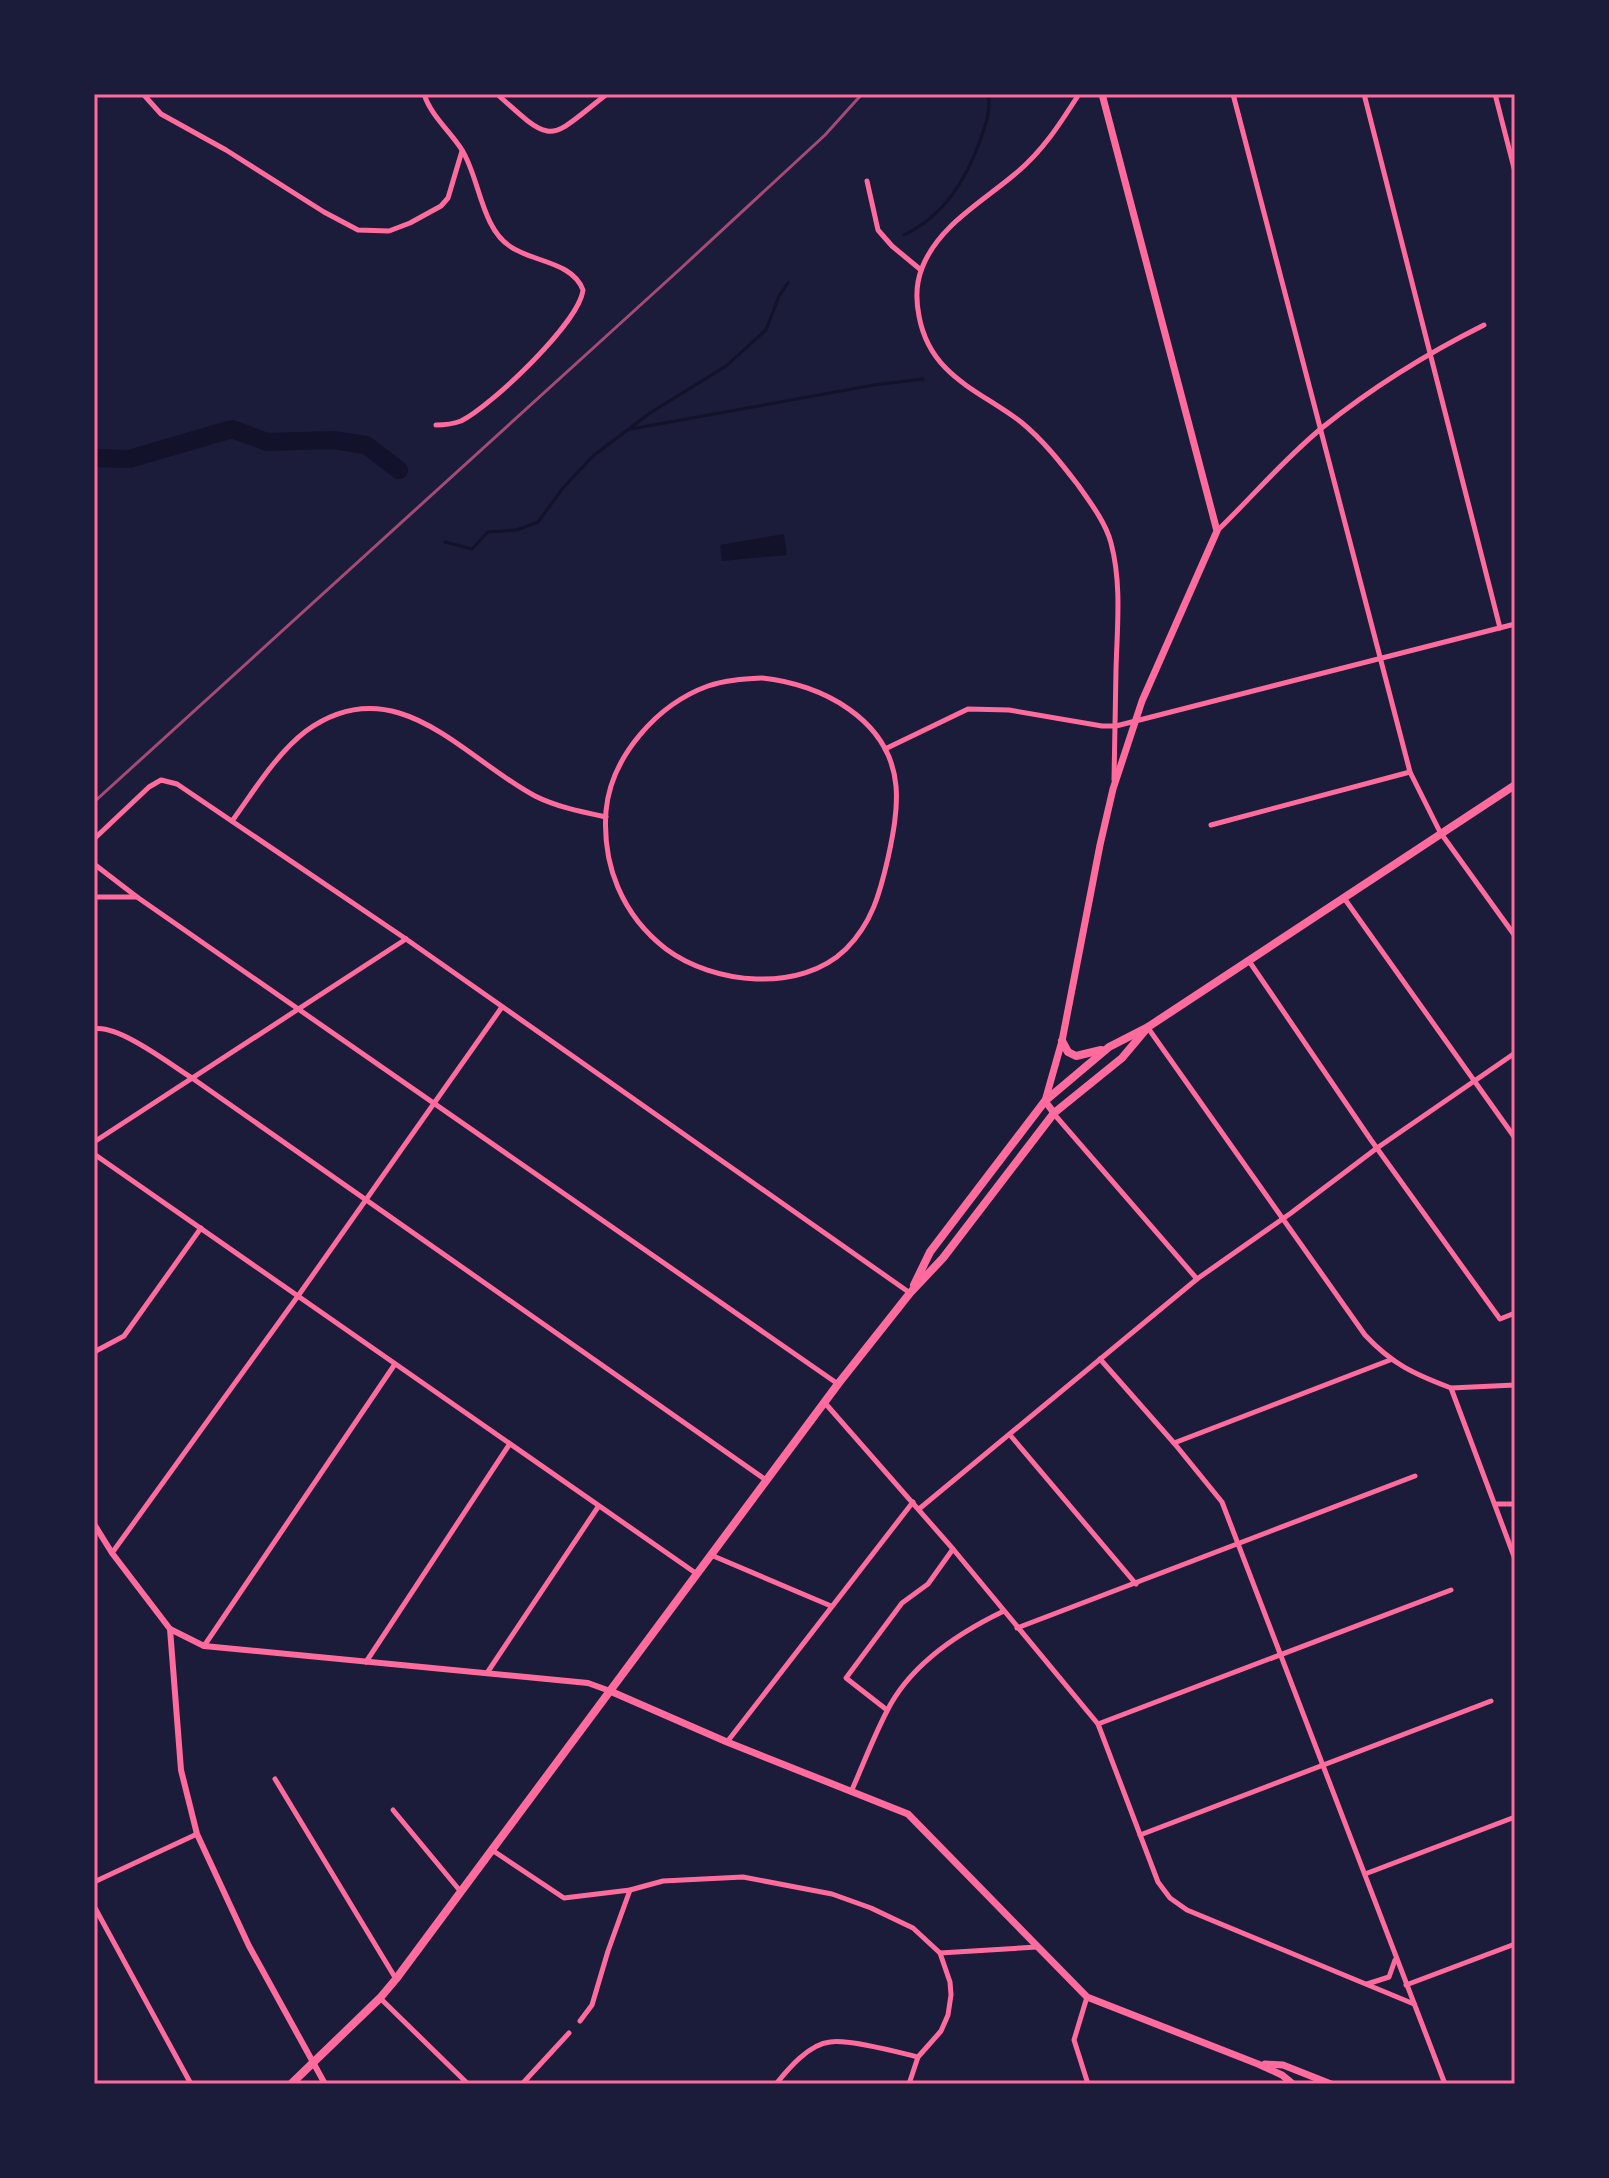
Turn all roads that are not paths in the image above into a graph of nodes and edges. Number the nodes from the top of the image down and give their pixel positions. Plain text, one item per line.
1 (143, 94) edge
2 (424, 94) edge
3 (497, 94) edge
4 (607, 94) edge
5 (1079, 94) edge
6 (1102, 94) edge
7 (1233, 94) edge
8 (1364, 94) edge
9 (1495, 94) edge
10 (462, 150) junction
11 (1515, 171) edge
12 (867, 181) dead end
13 (921, 270) junction
14 (1484, 325) dead end
15 (1429, 353) junction
16 (436, 425) dead end
17 (1320, 429) junction
18 (1217, 531) junction
19 (1515, 624) edge
20 (1500, 628) junction
21 (1380, 659) junction
22 (1135, 722) junction
23 (1116, 726) junction
24 (885, 749) junction
25 (1410, 772) junction
26 (1515, 785) edge
27 (1113, 789) junction
28 (606, 817) junction
29 (232, 821) junction
30 (1211, 825) dead end
31 (1440, 832) junction
32 (94, 839) edge
33 (94, 864) edge
34 (94, 897) edge
35 (137, 897) junction
36 (1344, 898) junction
37 (1515, 936) edge
38 (406, 939) junction
39 (1249, 961) junction
40 (502, 1006) junction
41 (299, 1009) junction
42 (1148, 1027) junction
43 (94, 1029) edge
44 (1062, 1041) junction
45 (1109, 1047) junction
46 (1515, 1053) edge
47 (192, 1078) junction
48 (1475, 1082) junction
49 (1045, 1101) junction
50 (434, 1103) junction
51 (1054, 1113) junction
52 (1515, 1138) edge
53 (94, 1142) edge
54 (1377, 1148) junction
55 (94, 1154) edge
56 (366, 1200) junction
57 (1283, 1219) junction
58 (201, 1228) junction
59 (1197, 1279) junction
60 (910, 1293) junction
61 (298, 1296) junction
62 (1515, 1313) edge
63 (94, 1352) edge
64 (1100, 1359) junction
65 (1390, 1360) junction
66 (395, 1364) junction
67 (838, 1384) junction
68 (1515, 1385) edge
69 (1451, 1388) junction
70 (825, 1403) junction
71 (1010, 1435) junction
72 (1174, 1443) junction
73 (509, 1445) junction
74 (1415, 1476) dead end
75 (767, 1481) junction
76 (913, 1502) junction
77 (1495, 1504) junction
78 (1515, 1504) edge
79 (598, 1507) junction
80 (919, 1509) junction
81 (94, 1524) edge
82 (1239, 1544) junction
83 (953, 1549) junction
84 (112, 1553) junction
85 (711, 1555) junction
86 (1515, 1559) edge
87 (697, 1574) junction
88 (1136, 1584) junction
89 (1451, 1590) dead end
90 (831, 1606) junction
91 (1004, 1611) junction
92 (1017, 1628) junction
93 (170, 1629) junction
94 (204, 1646) junction
95 (1282, 1655) junction
96 (366, 1662) junction
97 (486, 1674) junction
98 (610, 1691) junction
99 (1491, 1701) dead end
100 (887, 1710) junction
101 (1098, 1724) junction
102 (727, 1742) junction
103 (1324, 1765) junction
104 (275, 1779) dead end
105 (851, 1792) junction
106 (393, 1810) dead end
107 (1515, 1817) edge
108 (197, 1834) junction
109 (1140, 1835) junction
110 (492, 1850) junction
111 (1365, 1874) junction
112 (94, 1882) edge
113 (630, 1890) junction
114 (461, 1892) junction
115 (94, 1906) edge
116 (1515, 1944) edge
117 (1037, 1947) junction
118 (940, 1953) junction
119 (1396, 1957) junction
120 (396, 1979) junction
121 (1366, 1984) junction
122 (1406, 1985) junction
123 (1087, 1997) junction
124 (380, 1998) junction
125 (1414, 2004) junction
126 (580, 2021) dead end
127 (569, 2033) dead end
128 (918, 2057) junction
129 (315, 2062) junction
130 (1258, 2064) junction
131 (191, 2084) edge
132 (291, 2084) edge
133 (325, 2084) edge
134 (468, 2084) edge
135 (522, 2084) edge
136 (776, 2084) edge
137 (909, 2084) edge
138 (1088, 2084) edge
139 (1293, 2084) edge
140 (1333, 2084) edge
141 (1356, 2084) edge
142 (1445, 2084) edge

1 - 10 street
2 - 10 street
3 - 4 street
5 - 13 street
6 - 18 main road
7 - 17 street
8 - 15 street
9 - 11 street
10 - 16 street
12 - 13 street
13 - 23 street
14 - 15 street
15 - 17 street
15 - 20 street
17 - 18 street
17 - 21 street
18 - 22 main road
19 - 20 street
20 - 21 street
21 - 22 street
21 - 25 street
22 - 23 street
22 - 27 main road
23 - 24 street
23 - 27 street
24 - 28 street
24 - 28 street
25 - 30 street
25 - 31 street
26 - 31 main road
27 - 44 main road
28 - 29 street
29 - 32 street
29 - 38 street
31 - 36 main road
31 - 37 street
33 - 35 street
34 - 35 street
35 - 41 street
36 - 39 main road
36 - 48 street
38 - 40 street
38 - 41 street
39 - 42 main road
39 - 54 street
40 - 50 street
40 - 60 street
41 - 47 street
41 - 50 street
42 - 45 main road
42 - 51 main road
42 - 57 street
43 - 47 street
44 - 45 main road
44 - 49 main road
45 - 49 main road
46 - 48 street
47 - 53 street
47 - 56 street
48 - 52 street
48 - 54 street
49 - 51 main road
49 - 60 main road
50 - 56 street
50 - 67 street
51 - 59 street
51 - 60 main road
54 - 57 street
54 - 62 street
55 - 58 street
56 - 61 street
56 - 75 street
57 - 59 street
57 - 65 street
58 - 61 street
58 - 63 street
59 - 64 street
60 - 67 main road
61 - 66 street
61 - 84 street
64 - 71 street
64 - 72 street
65 - 69 street
65 - 72 street
66 - 73 street
66 - 94 street
67 - 70 main road
68 - 69 street
69 - 77 street
70 - 75 main road
70 - 76 street
71 - 80 street
71 - 88 street
72 - 82 street
73 - 79 street
73 - 96 street
74 - 82 street
75 - 85 main road
76 - 80 street
76 - 90 street
77 - 78 street
77 - 86 street
79 - 87 street
79 - 97 street
80 - 83 street
81 - 84 street
82 - 88 street
82 - 95 street
83 - 91 street
83 - 100 street
84 - 93 street
85 - 87 main road
85 - 90 street
87 - 98 main road
88 - 92 street
89 - 95 street
90 - 102 street
91 - 92 street
91 - 100 street
92 - 101 street
93 - 94 street
93 - 108 street
94 - 96 street
95 - 101 street
95 - 103 street
96 - 97 street
97 - 98 street
98 - 102 main road
98 - 110 main road
99 - 103 street
100 - 105 street
101 - 109 street
102 - 105 main road
103 - 109 street
103 - 111 street
104 - 120 street
105 - 117 main road
106 - 114 street
107 - 111 street
108 - 112 street
108 - 129 street
109 - 121 street
110 - 113 street
110 - 114 main road
111 - 119 street
113 - 118 street
113 - 126 street
114 - 120 main road
115 - 131 street
116 - 122 street
117 - 118 street
117 - 123 main road
118 - 128 street
119 - 121 street
119 - 122 street
120 - 124 main road
121 - 125 street
122 - 125 street
123 - 130 main road
123 - 138 street
124 - 129 main road
124 - 134 street
125 - 142 street
127 - 135 street
128 - 136 street
128 - 137 street
129 - 132 main road
129 - 133 street
130 - 139 main road
130 - 140 main road
140 - 141 street

